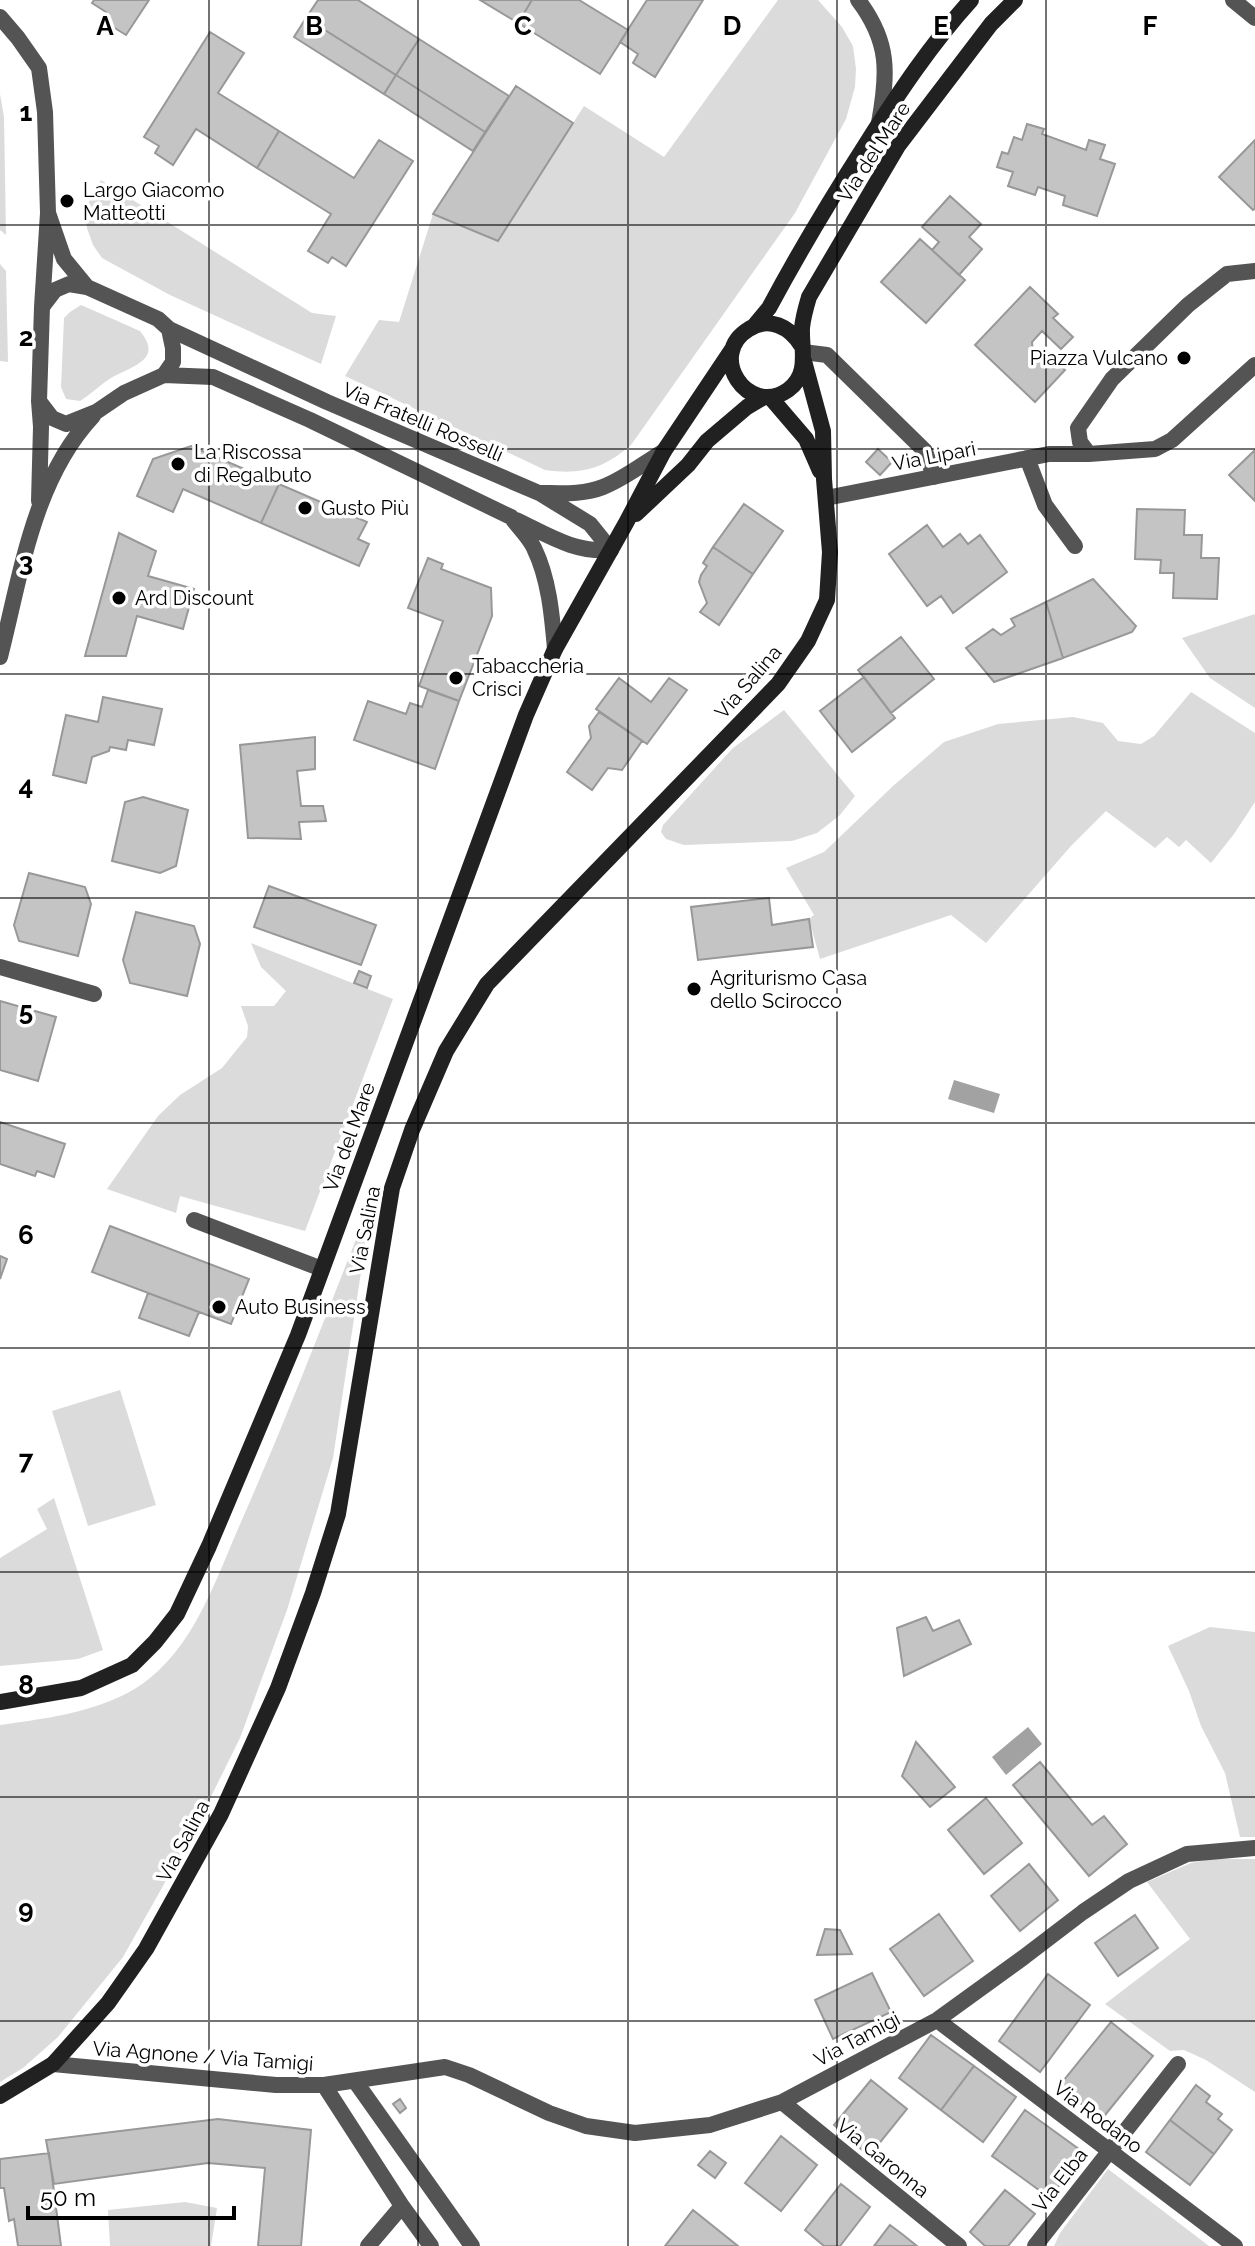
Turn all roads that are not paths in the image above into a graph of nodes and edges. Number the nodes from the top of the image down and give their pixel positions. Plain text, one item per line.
1 (858, 0) edge
2 (971, 0) edge
3 (1015, 0) edge
4 (1233, 0) edge
5 (0, 17) edge
6 (1255, 18) edge
7 (879, 123) junction
8 (48, 213) junction
9 (1255, 271) edge
10 (87, 287) junction
11 (42, 307) junction
12 (754, 326) junction
13 (169, 329) junction
14 (733, 348) junction
15 (803, 352) junction
16 (1253, 370) edge
17 (164, 375) junction
18 (767, 397) junction
19 (39, 401) junction
20 (96, 412) junction
21 (1078, 428) junction
22 (664, 451) junction
23 (1049, 454) junction
24 (1089, 454) junction
25 (1027, 458) junction
26 (934, 477) junction
27 (824, 479) junction
28 (539, 493) junction
29 (826, 498) junction
30 (38, 507) junction
31 (511, 517) junction
32 (626, 523) junction
33 (1075, 546) dead end
34 (611, 550) junction
35 (555, 649) junction
36 (0, 657) edge
37 (0, 967) edge
38 (94, 994) dead end
39 (194, 1220) dead end
40 (322, 1269) junction
41 (0, 1690) edge
42 (41, 1695) junction
43 (0, 1702) edge
44 (1255, 1848) edge
45 (937, 2020) junction
46 (53, 2064) junction
47 (1178, 2064) dead end
48 (445, 2067) joint
49 (355, 2081) junction
50 (324, 2085) junction
51 (0, 2096) edge
52 (782, 2102) junction
53 (1109, 2150) junction
54 (402, 2206) junction
55 (368, 2246) edge
56 (431, 2246) edge
57 (472, 2246) edge
58 (959, 2246) edge
59 (1035, 2246) edge
60 (1235, 2246) edge

1 - 7 street
2 - 7 main road, Via del Mare
3 - 15 main road, Via del Mare
4 - 6 street
5 - 8 street
7 - 12 main road, Via del Mare
8 - 10 street
8 - 11 street
9 - 21 street
10 - 11 street
10 - 13 street
11 - 19 street
12 - 14 main road
12 - 15 main road
13 - 17 street
13 - 28 street, Via Fratelli Rosselli
14 - 18 main road
14 - 22 main road, Via del Mare
15 - 18 main road
15 - 26 street
15 - 27 main road
16 - 24 street, Via Lipari
17 - 20 street
17 - 31 street
18 - 27 main road
18 - 32 main road
19 - 20 street
19 - 30 street
20 - 30 street
21 - 23 street
21 - 24 street
22 - 28 street, Via Fratelli Rosselli
22 - 32 main road, Via del Mare
23 - 24 street, Via Lipari
23 - 25 street, Via Lipari
25 - 26 street, Via Lipari
25 - 33 street
26 - 29 street, Via Lipari
27 - 29 main road, Via Salina
28 - 34 street
29 - 46 main road, Via Salina
30 - 36 street
31 - 34 street
31 - 35 street
32 - 34 main road, Via del Mare
34 - 35 main road, Via del Mare
35 - 40 main road, Via del Mare
37 - 38 street
39 - 40 street
40 - 42 main road, Via del Mare
41 - 42 main road
42 - 43 main road, Via del Mare
44 - 45 street, Via Tamigi
45 - 52 street, Via Tamigi
45 - 53 street, Via Rodano
46 - 50 street, Via Agnone / Via Tamigi
46 - 51 main road, Via Salina
47 - 53 street, Via Elba
48 - 49 street, Via Agnone / Via Tamigi
48 - 52 street, Via Tamigi
49 - 50 street, Via Agnone / Via Tamigi
49 - 57 street
50 - 54 street
52 - 58 street, Via Garonna
53 - 59 street, Via Elba
53 - 60 street, Via Rodano
54 - 55 street
54 - 56 street

